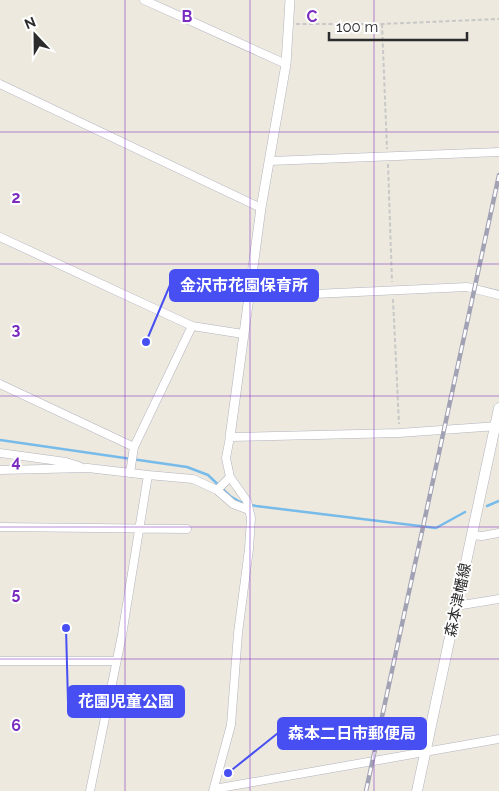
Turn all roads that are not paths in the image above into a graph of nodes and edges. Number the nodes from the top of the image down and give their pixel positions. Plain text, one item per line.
1 (144, 0) edge
2 (290, 0) edge
3 (286, 64) junction
4 (0, 84) edge
5 (499, 152) edge
6 (270, 161) junction
7 (262, 208) junction
8 (0, 237) edge
9 (499, 295) edge
10 (248, 297) junction
11 (192, 326) junction
12 (243, 334) junction
13 (0, 384) edge
14 (499, 408) edge
15 (497, 426) edge
16 (230, 437) junction
17 (0, 453) edge
18 (132, 454) junction
19 (88, 468) junction
20 (0, 470) edge
21 (130, 473) junction
22 (148, 476) junction
23 (230, 477) junction
24 (220, 487) junction
25 (248, 506) junction
26 (0, 527) edge
27 (140, 527) junction
28 (187, 529) dead end
29 (499, 533) edge
30 (471, 535) junction
31 (499, 600) edge
32 (456, 606) junction
33 (0, 661) edge
34 (116, 662) junction
35 (499, 739) edge
36 (426, 751) junction
37 (214, 790) edge
38 (90, 791) edge
39 (417, 791) edge

1 - 3 street
2 - 3 street
3 - 6 street
4 - 7 street
5 - 6 street
6 - 7 street
7 - 10 street
8 - 11 street
9 - 10 street
10 - 12 street
11 - 12 street
11 - 18 street
12 - 16 street
13 - 18 street
14 - 15 main road, 森本津幡線
15 - 16 street
15 - 30 main road, 森本津幡線
16 - 23 street
17 - 19 street
18 - 21 street
19 - 20 street
19 - 21 street
21 - 22 street
22 - 24 street
22 - 27 street
23 - 24 street
23 - 25 street
24 - 25 street
25 - 37 street
26 - 27 street
27 - 28 street
27 - 34 street
29 - 30 street
30 - 32 main road, 森本津幡線
31 - 32 street
32 - 36 main road, 森本津幡線
33 - 34 street
34 - 38 street
35 - 36 street
36 - 37 street
36 - 39 main road, 森本津幡線

